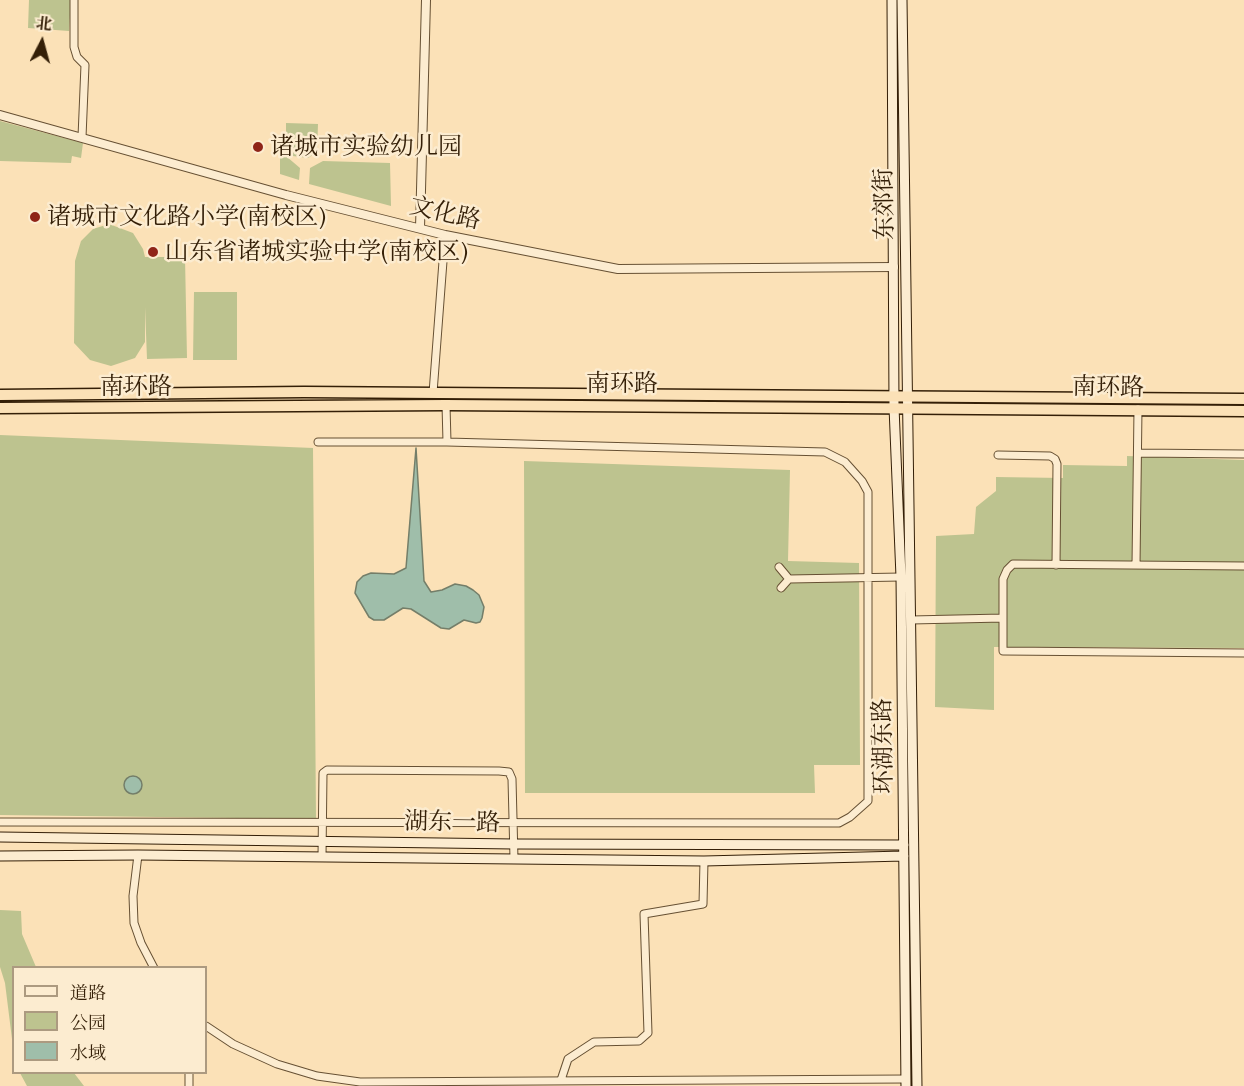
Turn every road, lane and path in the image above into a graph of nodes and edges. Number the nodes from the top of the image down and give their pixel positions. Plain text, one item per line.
1 (74, 0) edge
2 (426, 0) edge
3 (892, 0) edge
4 (902, 0) edge
5 (0, 115) edge
6 (82, 137) junction
7 (420, 228) junction
8 (445, 235) junction
9 (894, 267) junction
10 (433, 393) junction
11 (0, 395) edge
12 (1244, 399) edge
13 (894, 401) junction
14 (906, 401) junction
15 (446, 405) junction
16 (0, 408) edge
17 (1138, 409) junction
18 (1244, 411) edge
19 (318, 442) dead end
20 (447, 442) junction
21 (1138, 453) junction
22 (1244, 454) edge
23 (998, 455) dead end
24 (1056, 565) junction
25 (1136, 565) junction
26 (1244, 566) edge
27 (779, 567) dead end
28 (868, 576) junction
29 (901, 577) junction
30 (789, 579) junction
31 (781, 588) dead end
32 (1003, 618) junction
33 (911, 620) junction
34 (1244, 653) edge
35 (0, 822) edge
36 (323, 822) junction
37 (513, 824) junction
38 (0, 837) edge
39 (323, 840) junction
40 (514, 844) junction
41 (904, 845) junction
42 (138, 855) junction
43 (0, 856) edge
44 (904, 856) junction
45 (322, 857) junction
46 (514, 859) junction
47 (704, 861) junction
48 (153, 966) edge
49 (207, 1027) edge
50 (561, 1080) junction
51 (906, 1082) edge
52 (917, 1086) edge

1 - 6 street
2 - 7 street
3 - 9 main road, 东郊街
4 - 14 main road, 东郊街
5 - 6 street, 文化路
6 - 7 street, 文化路
7 - 8 street, 文化路
8 - 9 street, 文化路
8 - 10 street
9 - 13 main road, 东郊街
10 - 11 highway, 南环路
10 - 13 highway, 南环路
12 - 14 highway, 南环路
13 - 14 highway, 南环路
13 - 15 highway, 南环路
13 - 29 main road, 环湖东路
14 - 17 highway, 南环路
14 - 33 main road, 环湖东路
15 - 16 highway, 南环路
15 - 20 street
17 - 18 highway, 南环路
17 - 21 street
19 - 20 street
20 - 28 street
21 - 22 street
21 - 25 street
23 - 24 street
24 - 25 street
24 - 32 street
25 - 26 street
27 - 30 street
28 - 29 street
28 - 30 street
28 - 37 street
29 - 41 main road, 环湖东路
30 - 31 street
32 - 33 street
32 - 34 street
33 - 52 main road, 环湖东路
35 - 36 street
36 - 37 street
36 - 37 street
36 - 39 street
37 - 40 street
38 - 39 main road, 湖东一路
39 - 40 main road, 湖东一路
39 - 45 street
40 - 41 main road, 湖东一路
40 - 46 street
41 - 44 main road, 环湖东路
42 - 43 main road, 湖东一路
42 - 45 main road, 湖东一路
42 - 48 street
44 - 47 main road, 湖东一路
44 - 51 main road, 环湖东路
45 - 46 main road, 湖东一路
46 - 47 main road, 湖东一路
47 - 50 street
49 - 50 street
50 - 51 street

